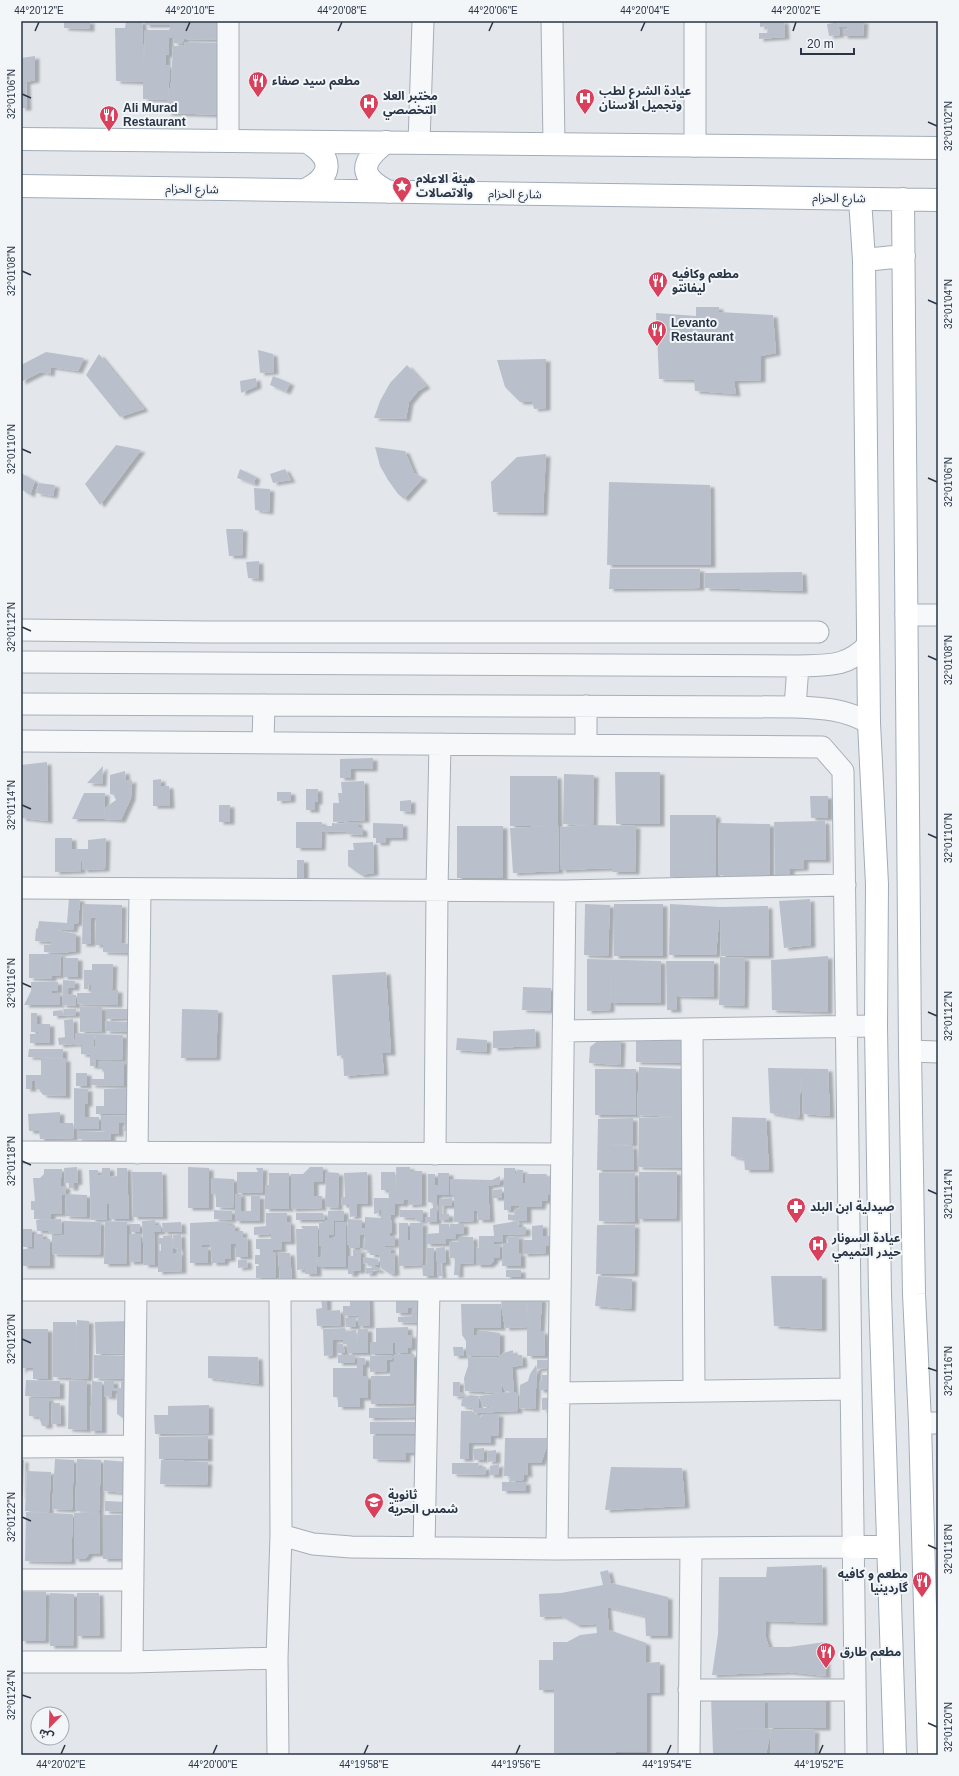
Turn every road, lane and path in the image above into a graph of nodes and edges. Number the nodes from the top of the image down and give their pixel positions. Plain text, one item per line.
1 (228, 21) edge
2 (423, 21) edge
3 (552, 21) edge
4 (695, 21) edge
5 (21, 139) edge
6 (228, 141) junction
7 (308, 142) junction
8 (386, 142) junction
9 (419, 143) junction
10 (554, 143) junction
11 (695, 146) junction
12 (938, 148) edge
13 (21, 186) edge
14 (305, 190) junction
15 (389, 192) junction
16 (860, 199) junction
17 (903, 199) junction
18 (938, 200) edge
19 (904, 256) junction
20 (864, 260) junction
21 (906, 615) junction
22 (938, 615) edge
23 (21, 630) edge
24 (207, 632) junction
25 (586, 632) junction
26 (818, 632) dead end
27 (868, 645) junction
28 (21, 662) edge
29 (207, 663) junction
30 (586, 665) junction
31 (798, 666) junction
32 (21, 704) edge
33 (264, 705) junction
34 (586, 706) junction
35 (795, 707) junction
36 (869, 723) junction
37 (21, 742) edge
38 (263, 743) junction
39 (440, 744) junction
40 (586, 745) junction
41 (844, 886) junction
42 (21, 888) edge
43 (140, 889) junction
44 (436, 890) junction
45 (565, 891) junction
46 (876, 1026) junction
47 (846, 1027) junction
48 (692, 1029) junction
49 (564, 1031) junction
50 (910, 1051) junction
51 (938, 1052) edge
52 (21, 1152) edge
53 (137, 1153) junction
54 (435, 1154) junction
55 (562, 1154) junction
56 (21, 1290) edge
57 (428, 1290) junction
58 (560, 1290) junction
59 (136, 1291) junction
60 (280, 1291) junction
61 (880, 1294) junction
62 (914, 1294) junction
63 (851, 1390) junction
64 (694, 1391) junction
65 (559, 1392) junction
66 (929, 1423) edge
67 (134, 1446) junction
68 (21, 1447) edge
69 (281, 1535) junction
70 (888, 1546) junction
71 (853, 1547) junction
72 (424, 1548) junction
73 (557, 1549) junction
74 (692, 1549) junction
75 (21, 1580) edge
76 (133, 1580) junction
77 (277, 1658) junction
78 (21, 1662) edge
79 (132, 1662) junction
80 (690, 1690) junction
81 (855, 1690) junction
82 (278, 1755) edge
83 (689, 1755) edge
84 (856, 1755) edge
85 (895, 1755) edge
86 (929, 1755) edge

1 - 6 street
2 - 9 street
3 - 10 street
4 - 11 street
5 - 6 main road
6 - 7 main road
7 - 8 main road
7 - 14 main road
8 - 9 main road
8 - 15 main road
9 - 10 main road
10 - 11 main road
11 - 12 main road
13 - 14 main road, شارع الحزام
14 - 15 main road, شارع الحزام
15 - 16 main road, شارع الحزام
16 - 17 main road, شارع الحزام
16 - 20 main road
17 - 18 main road, شارع الحزام
17 - 19 main road
19 - 20 main road
19 - 21 main road
20 - 27 main road
21 - 22 street
21 - 50 main road
23 - 24 street
24 - 25 street
24 - 29 street
25 - 26 street
25 - 30 street
27 - 31 street
27 - 36 main road
28 - 29 street
29 - 30 street
30 - 31 street
31 - 35 street
32 - 33 street
33 - 34 street
33 - 38 street
34 - 35 street
34 - 40 street
35 - 36 street
36 - 46 main road
37 - 38 street
38 - 39 street
39 - 40 street
39 - 44 street
40 - 41 street
41 - 45 street
41 - 47 street
42 - 43 street
43 - 44 street
43 - 53 street
44 - 45 street
44 - 54 street
45 - 49 street
46 - 47 street
46 - 61 main road
47 - 48 street
47 - 63 street
48 - 49 street
48 - 64 street
49 - 55 street
50 - 51 street
50 - 62 main road
52 - 53 street
53 - 54 street
54 - 55 street
55 - 58 street
56 - 59 street
57 - 58 street
57 - 60 street
57 - 72 street
58 - 65 street
59 - 60 street
59 - 67 street
60 - 69 street
61 - 62 main road
61 - 70 main road
62 - 66 main road
63 - 64 street
63 - 71 street
64 - 65 street
65 - 73 street
66 - 86 main road
67 - 68 street
67 - 76 street
69 - 72 street
69 - 77 street
70 - 71 main road
70 - 85 main road
71 - 74 street
71 - 81 street
72 - 73 street
73 - 74 street
74 - 80 street
75 - 76 street
76 - 79 street
77 - 79 street
77 - 82 street
78 - 79 street
80 - 81 street
80 - 83 street
81 - 84 street

